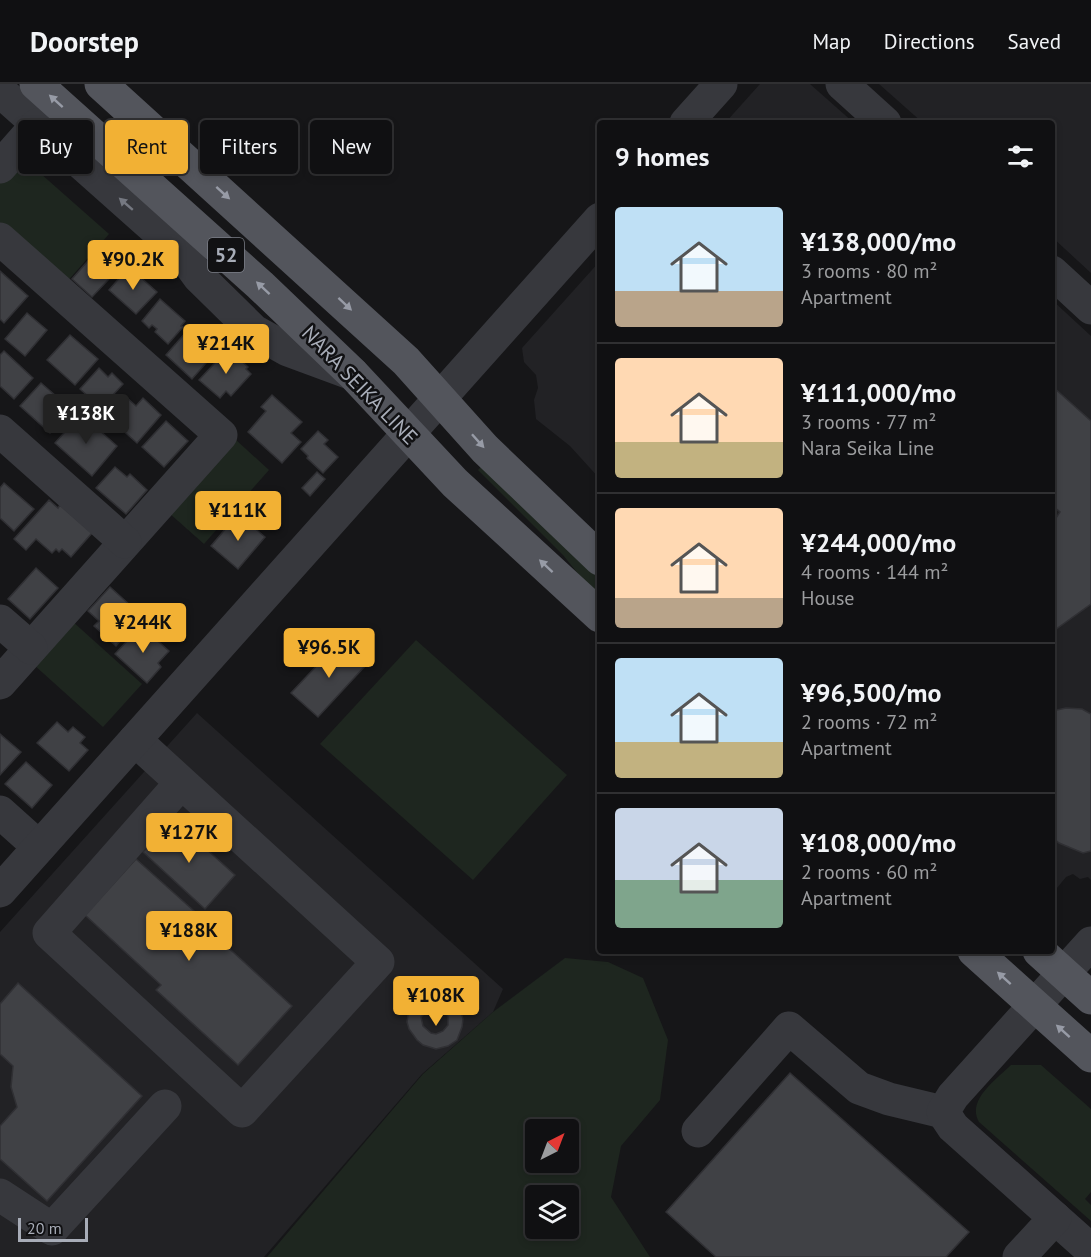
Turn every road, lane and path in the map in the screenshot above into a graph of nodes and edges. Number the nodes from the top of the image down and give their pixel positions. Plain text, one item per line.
1 (36, 84) edge
2 (101, 84) edge
3 (721, 84) edge
4 (842, 84) edge
5 (0, 91) edge
6 (32, 120) edge
7 (689, 120) edge
8 (882, 120) edge
9 (18, 147) edge
10 (0, 167) edge
11 (93, 174) edge
12 (597, 222) edge
13 (0, 239) edge
14 (1055, 275) edge
15 (1091, 308) edge
16 (353, 374) junction
17 (439, 398) junction
18 (0, 430) edge
19 (408, 434) junction
20 (125, 542) junction
21 (597, 556) edge
22 (597, 613) edge
23 (0, 621) edge
24 (31, 648) junction
25 (0, 683) edge
26 (135, 740) junction
27 (182, 783) junction
28 (0, 812) edge
29 (39, 847) junction
30 (0, 891) edge
31 (1091, 943) edge
32 (977, 954) edge
33 (1042, 954) edge
34 (1064, 974) junction
35 (1091, 998) edge
36 (1034, 1005) junction
37 (1091, 1056) edge
38 (165, 1106) dead end
39 (943, 1112) junction
40 (698, 1131) dead end
41 (0, 1195) edge
42 (1055, 1218) junction
43 (1091, 1250) edge
44 (1019, 1257) edge

16 -> 1 main road, NARA SEIKA LINE / 52
2 -> 17 main road, 52
3 - 7 street
4 - 8 street
5 - 6 street
9 - 10 street
16 -> 11 street
12 - 17 street
13 - 20 street
14 - 15 street
16 - 19 main road, NARA SEIKA LINE / 52
17 - 19 street
17 -> 21 main road, 52
18 - 20 street
22 -> 19 main road, NARA SEIKA LINE / 52
19 - 26 street
20 - 24 street
23 - 24 street
24 - 25 street
26 - 27 street
26 - 29 street
27 - 27 street
28 - 29 street
29 - 30 street
31 - 34 street
36 -> 32 main road
33 - 34 main road
34 - 35 main road
34 - 36 street
37 -> 36 main road
36 - 39 street
38 - 41 street
39 - 40 street
39 - 42 street
42 - 43 street
42 - 44 street

